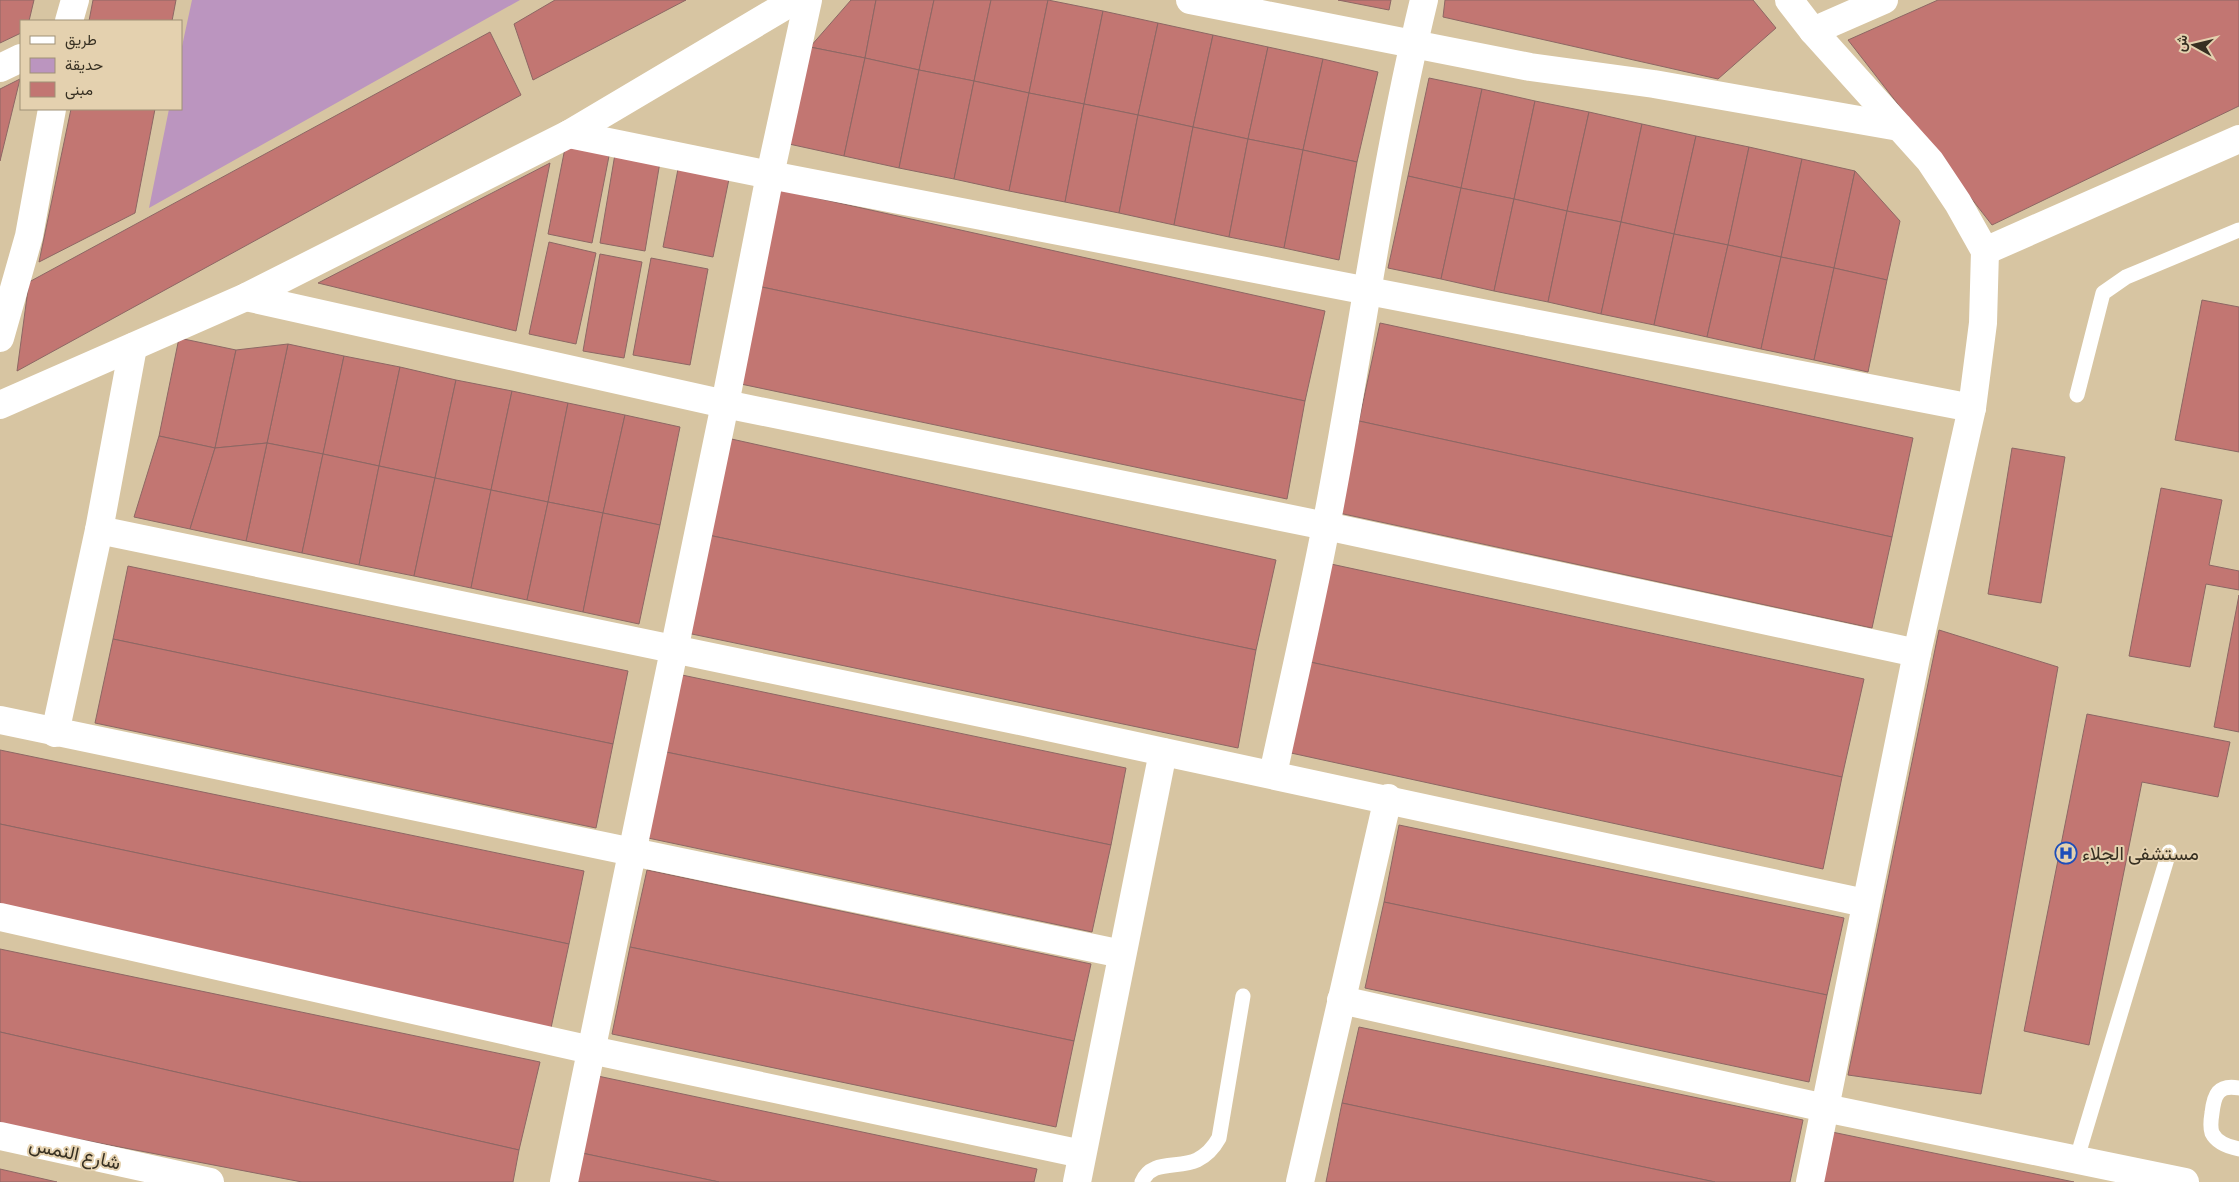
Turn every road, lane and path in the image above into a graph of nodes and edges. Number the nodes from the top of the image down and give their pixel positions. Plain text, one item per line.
1 (75, 0) edge
2 (795, 0) edge
3 (808, 0) edge
4 (1190, 0) edge
5 (1424, 0) edge
6 (1788, 0) edge
7 (1884, 0) edge
8 (69, 20) edge
9 (1813, 31) junction
10 (1413, 44) junction
11 (20, 58) edge
12 (0, 68) edge
13 (52, 110) edge
14 (1899, 127) junction
15 (569, 134) junction
16 (2239, 139) edge
17 (770, 175) junction
18 (2239, 230) edge
19 (1985, 251) junction
20 (1368, 290) junction
21 (246, 297) junction
22 (0, 338) edge
23 (133, 347) junction
24 (2077, 395) dead end
25 (725, 404) junction
26 (0, 405) edge
27 (1972, 408) junction
28 (1326, 526) junction
29 (99, 530) junction
30 (674, 647) junction
31 (1917, 653) junction
32 (0, 720) edge
33 (55, 732) junction
34 (1163, 752) junction
35 (1273, 774) junction
36 (1388, 798) junction
37 (632, 851) junction
38 (2170, 852) dead end
39 (1865, 903) junction
40 (0, 917) edge
41 (1122, 954) junction
42 (1243, 996) dead end
43 (1341, 1000) junction
44 (591, 1050) junction
45 (2239, 1088) edge
46 (1825, 1108) junction
47 (0, 1136) edge
48 (2239, 1149) edge
49 (1082, 1154) junction
50 (2077, 1158) junction
51 (210, 1182) edge
52 (564, 1182) edge
53 (1077, 1182) edge
54 (1142, 1182) edge
55 (1300, 1182) edge
56 (1810, 1182) edge
57 (2186, 1182) edge

1 - 8 street
2 - 15 street
3 - 17 street
4 - 10 street
5 - 10 street
6 - 9 street
7 - 9 street
9 - 14 street
10 - 14 street
10 - 20 street
11 - 12 street
13 - 22 street
14 - 19 street
15 - 17 street
15 - 21 street
16 - 19 street
17 - 20 street
17 - 25 street
18 - 24 lane
19 - 27 street
20 - 27 street
20 - 28 street
21 - 23 street
21 - 25 street
23 - 26 street
23 - 29 street
25 - 28 street
25 - 30 street
27 - 31 street
28 - 31 street
28 - 35 street
29 - 30 street
29 - 33 street
30 - 34 street
30 - 37 street
31 - 39 street
32 - 33 street
33 - 37 street
34 - 35 street
34 - 41 street
35 - 36 street
36 - 39 street
36 - 43 street
37 - 41 street
37 - 44 street
38 - 50 lane
39 - 46 street
40 - 44 street
41 - 49 street
42 - 54 lane
43 - 46 street
43 - 55 street
44 - 49 street
44 - 52 street
45 - 48 lane
46 - 50 street
46 - 56 street
47 - 51 street, شارع النمس
49 - 53 street
50 - 57 street

